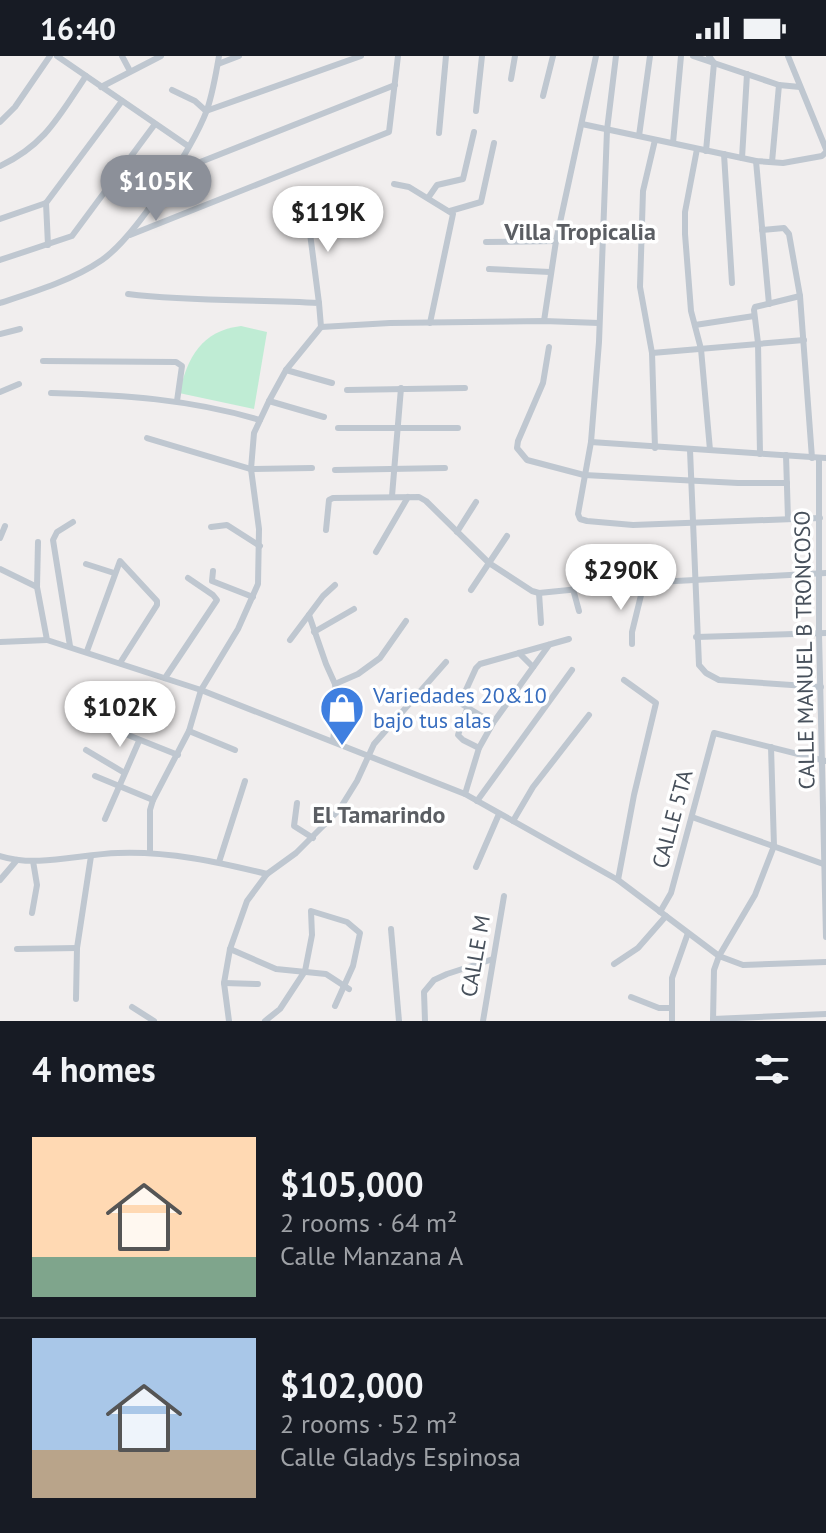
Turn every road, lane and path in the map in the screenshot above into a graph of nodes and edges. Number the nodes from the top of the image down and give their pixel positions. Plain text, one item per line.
1 (50, 56) edge
2 (57, 56) edge
3 (122, 56) edge
4 (161, 56) edge
5 (239, 56) edge
6 (361, 56) edge
7 (398, 56) edge
8 (446, 56) edge
9 (482, 56) edge
10 (515, 56) edge
11 (553, 56) edge
12 (596, 56) edge
13 (616, 56) edge
14 (650, 56) edge
15 (681, 56) edge
16 (693, 56) edge
17 (709, 56) edge
18 (788, 56) edge
19 (219, 60) edge
20 (714, 63) junction
21 (130, 71) junction
22 (747, 74) junction
23 (86, 76) junction
24 (511, 79) dead end
25 (395, 85) junction
26 (779, 85) junction
27 (101, 87) junction
28 (800, 87) junction
29 (172, 90) dead end
30 (543, 96) dead end
31 (122, 101) junction
32 (206, 111) junction
33 (476, 111) dead end
34 (0, 122) edge
35 (155, 124) junction
36 (582, 124) junction
37 (607, 130) junction
38 (474, 132) dead end
39 (439, 133) dead end
40 (639, 136) junction
41 (655, 140) junction
42 (494, 143) dead end
43 (673, 143) junction
44 (188, 146) junction
45 (697, 149) junction
46 (706, 151) junction
47 (826, 152) edge
48 (724, 154) junction
49 (742, 158) junction
50 (756, 161) junction
51 (772, 162) junction
52 (0, 166) edge
53 (170, 174) junction
54 (394, 184) dead end
55 (428, 198) junction
56 (46, 203) junction
57 (307, 210) dead end
58 (450, 211) junction
59 (0, 219) edge
60 (762, 230) junction
61 (130, 235) junction
62 (556, 241) junction
63 (486, 242) dead end
64 (48, 245) junction
65 (0, 260) edge
66 (489, 269) dead end
67 (550, 272) junction
68 (732, 283) dead end
69 (128, 294) dead end
70 (800, 296) junction
71 (0, 303) edge
72 (319, 303) junction
73 (769, 304) junction
74 (754, 316) junction
75 (544, 321) junction
76 (430, 323) junction
77 (599, 323) junction
78 (695, 325) junction
79 (321, 327) junction
80 (20, 329) dead end
81 (0, 334) edge
82 (804, 340) junction
83 (758, 343) junction
84 (549, 347) dead end
85 (701, 349) junction
86 (652, 353) junction
87 (43, 361) dead end
88 (286, 370) junction
89 (332, 383) dead end
90 (19, 384) dead end
91 (401, 388) junction
92 (465, 388) dead end
93 (347, 390) dead end
94 (0, 392) edge
95 (51, 393) dead end
96 (177, 401) junction
97 (269, 401) junction
98 (324, 417) dead end
99 (260, 420) junction
100 (338, 428) dead end
101 (398, 428) junction
102 (458, 428) dead end
103 (147, 438) dead end
104 (591, 442) junction
105 (655, 448) junction
106 (690, 450) junction
107 (710, 450) junction
108 (760, 454) junction
109 (786, 455) junction
110 (819, 458) edge
111 (312, 468) dead end
112 (394, 468) junction
113 (445, 468) dead end
114 (251, 469) junction
115 (335, 470) dead end
116 (584, 475) junction
117 (691, 481) junction
118 (787, 483) junction
119 (392, 496) junction
120 (408, 497) junction
121 (476, 502) dead end
122 (820, 518) junction
123 (788, 519) junction
124 (73, 522) dead end
125 (692, 522) junction
126 (5, 526) dead end
127 (211, 527) dead end
128 (326, 530) dead end
129 (457, 532) junction
130 (507, 536) dead end
131 (0, 538) edge
132 (38, 542) dead end
133 (260, 546) junction
134 (376, 552) dead end
135 (489, 563) junction
136 (86, 564) dead end
137 (0, 569) edge
138 (213, 571) dead end
139 (114, 573) junction
140 (823, 573) edge
141 (188, 578) dead end
142 (695, 582) junction
143 (644, 583) junction
144 (335, 585) dead end
145 (37, 587) junction
146 (573, 589) junction
147 (471, 590) dead end
148 (539, 593) junction
149 (253, 597) junction
150 (354, 609) dead end
151 (579, 611) dead end
152 (309, 615) junction
153 (406, 621) dead end
154 (541, 623) dead end
155 (314, 632) junction
156 (823, 634) edge
157 (696, 637) junction
158 (569, 639) dead end
159 (47, 640) junction
160 (290, 640) dead end
161 (0, 642) edge
162 (632, 644) dead end
163 (550, 645) junction
164 (70, 646) junction
165 (87, 651) junction
166 (519, 653) junction
167 (446, 662) dead end
168 (120, 663) junction
169 (533, 667) junction
170 (572, 670) dead end
171 (165, 678) junction
172 (624, 680) dead end
173 (335, 684) junction
174 (821, 687) junction
175 (201, 690) junction
176 (824, 708) edge
177 (467, 709) junction
178 (73, 713) dead end
179 (589, 715) dead end
180 (493, 723) junction
181 (189, 731) junction
182 (139, 741) junction
183 (333, 741) junction
184 (771, 747) junction
185 (479, 748) junction
186 (86, 750) dead end
187 (235, 750) dead end
188 (369, 754) junction
189 (178, 755) junction
190 (824, 760) edge
191 (123, 772) junction
192 (95, 776) dead end
193 (245, 781) dead end
194 (118, 787) junction
195 (465, 794) junction
196 (153, 800) junction
197 (477, 801) junction
198 (297, 803) dead end
199 (499, 814) junction
200 (692, 817) junction
201 (105, 819) dead end
202 (513, 821) junction
203 (313, 838) junction
204 (774, 846) junction
205 (150, 852) junction
206 (0, 856) edge
207 (91, 856) junction
208 (17, 860) junction
209 (33, 861) junction
210 (219, 862) junction
211 (826, 865) edge
212 (476, 867) dead end
213 (267, 874) junction
214 (0, 880) edge
215 (618, 880) junction
216 (504, 896) dead end
217 (32, 913) dead end
218 (663, 914) junction
219 (391, 929) dead end
220 (688, 933) junction
221 (826, 937) edge
222 (77, 948) junction
223 (17, 949) dead end
224 (230, 949) junction
225 (719, 956) junction
226 (493, 959) junction
227 (826, 962) edge
228 (614, 964) dead end
229 (305, 971) junction
230 (224, 983) junction
231 (258, 984) dead end
232 (346, 986) junction
233 (631, 997) dead end
234 (76, 999) dead end
235 (335, 1006) dead end
236 (132, 1007) dead end
237 (671, 1008) junction
238 (826, 1014) edge
239 (713, 1020) edge
240 (154, 1021) edge
241 (229, 1021) edge
242 (265, 1021) edge
243 (399, 1021) edge
244 (425, 1021) edge
245 (483, 1021) edge
246 (672, 1021) edge

1 - 34 street
2 - 23 street
3 - 21 street
4 - 21 street
5 - 19 street
6 - 32 street
7 - 25 street
8 - 39 street
9 - 33 street
10 - 24 street
11 - 30 street
12 - 36 street
13 - 37 street
14 - 40 street
15 - 43 street
16 - 20 street
17 - 20 street
18 - 28 street
19 - 32 street
20 - 22 street
20 - 46 street
21 - 27 street
22 - 26 street
22 - 49 street
23 - 27 street
23 - 52 street
25 - 53 street
25 - 61 street
26 - 28 street
26 - 51 street
27 - 31 street
28 - 47 street
29 - 32 street
31 - 35 street
31 - 56 street
32 - 44 street
35 - 44 street
35 - 64 street
36 - 37 street
36 - 62 street
37 - 40 street
37 - 77 street
38 - 55 street
40 - 41 street
41 - 43 street
41 - 86 street
42 - 58 street
43 - 45 street
44 - 53 street
45 - 46 street
45 - 78 street
46 - 48 street
47 - 51 street
48 - 49 street
48 - 68 street
49 - 50 street
50 - 51 street
50 - 60 street
53 - 61 street
54 - 55 street
55 - 58 street
56 - 59 street
56 - 64 street
57 - 72 street
58 - 76 street
60 - 70 street, CALLE MANUEL B TRONCOSO
60 - 73 street
61 - 71 street
62 - 63 street
62 - 67 street
64 - 65 street
66 - 67 street
67 - 75 street
69 - 72 street
70 - 73 street
70 - 82 street, CALLE MANUEL B TRONCOSO
72 - 79 street
73 - 74 street
74 - 78 street
74 - 83 street
75 - 76 street
75 - 77 street
76 - 79 street
77 - 104 street
78 - 85 street
79 - 88 street
80 - 81 street
82 - 83 street
82 - 110 street, CALLE MANUEL B TRONCOSO
83 - 85 street
83 - 108 street
84 - 116 street
85 - 86 street
85 - 107 street
86 - 105 street
87 - 96 street
88 - 89 street
88 - 97 street
90 - 94 street
91 - 92 street
91 - 93 street
91 - 101 street
95 - 96 street
96 - 99 street
97 - 98 street
97 - 99 street
99 - 114 street
100 - 101 street
101 - 102 street
101 - 112 street
103 - 114 street
104 - 105 street
104 - 116 street
105 - 106 street
106 - 107 street
106 - 117 street
107 - 108 street
108 - 109 street
109 - 110 street
109 - 118 street
110 - 122 street, CALLE MANUEL B TRONCOSO
111 - 114 street
112 - 113 street
112 - 115 street
112 - 119 street
114 - 133 street
116 - 117 street
116 - 125 street
117 - 118 street
117 - 125 street
118 - 123 street
119 - 120 street
119 - 128 street
120 - 129 street
120 - 134 street
121 - 129 street
122 - 123 street
122 - 140 street, CALLE MANUEL B TRONCOSO
123 - 125 street
124 - 164 street
125 - 142 street
126 - 131 street
127 - 133 street
129 - 135 street
130 - 135 street
132 - 145 street
133 - 149 street
135 - 147 street
135 - 148 street
136 - 139 street
137 - 145 street
138 - 149 street
139 - 165 street
139 - 168 street
140 - 142 street
140 - 156 street, CALLE MANUEL B TRONCOSO
141 - 171 street
142 - 143 street
142 - 157 street
143 - 146 street
143 - 162 street
144 - 152 street
145 - 159 street
146 - 148 street
146 - 151 street
148 - 154 street
149 - 175 street
150 - 155 street
152 - 155 street
152 - 160 street
153 - 173 street
155 - 173 street
156 - 157 street
156 - 174 street, CALLE MANUEL B TRONCOSO
157 - 174 street
158 - 163 street
159 - 161 street
159 - 164 street
163 - 166 street
163 - 169 street
164 - 165 street
165 - 168 street
166 - 169 street
166 - 177 street
167 - 188 street
168 - 171 street
169 - 180 street
170 - 197 street
171 - 175 street
172 - 215 street
173 - 183 street
174 - 176 street, CALLE MANUEL B TRONCOSO
175 - 181 street
175 - 183 street
176 - 190 street, CALLE MANUEL B TRONCOSO
177 - 180 street
177 - 185 street
178 - 182 street
179 - 202 street
180 - 185 street
181 - 187 street
181 - 189 street
182 - 189 street
182 - 191 street
183 - 188 street
184 - 190 street
184 - 200 street, CALLE 5TA
184 - 204 street
185 - 195 street
186 - 191 street
188 - 195 street
188 - 203 street
189 - 196 street
190 - 211 street, CALLE MANUEL B TRONCOSO
191 - 194 street
192 - 194 street
193 - 210 street
194 - 196 street
194 - 201 street
195 - 197 street
196 - 205 street
197 - 199 street
198 - 203 street
199 - 202 street
199 - 212 street
200 - 204 street
200 - 218 street, CALLE 5TA
202 - 215 street
203 - 213 street
204 - 211 street
204 - 225 street
205 - 207 street
205 - 210 street
206 - 208 street
207 - 209 street
207 - 222 street
208 - 209 street
208 - 214 street
209 - 217 street
210 - 213 street
211 - 221 street, CALLE MANUEL B TRONCOSO
213 - 224 street
215 - 218 street
216 - 226 street, CALLE M
218 - 220 street
218 - 228 street, CALLE 5TA
219 - 243 street
220 - 225 street
220 - 237 street
222 - 223 street
222 - 234 street
224 - 229 street
224 - 230 street
225 - 227 street
225 - 239 street
226 - 244 street
226 - 245 street, CALLE M
229 - 232 street
229 - 232 street
229 - 242 street
230 - 231 street
230 - 241 street
232 - 235 street
233 - 237 street
236 - 240 street
237 - 246 street
238 - 239 street

